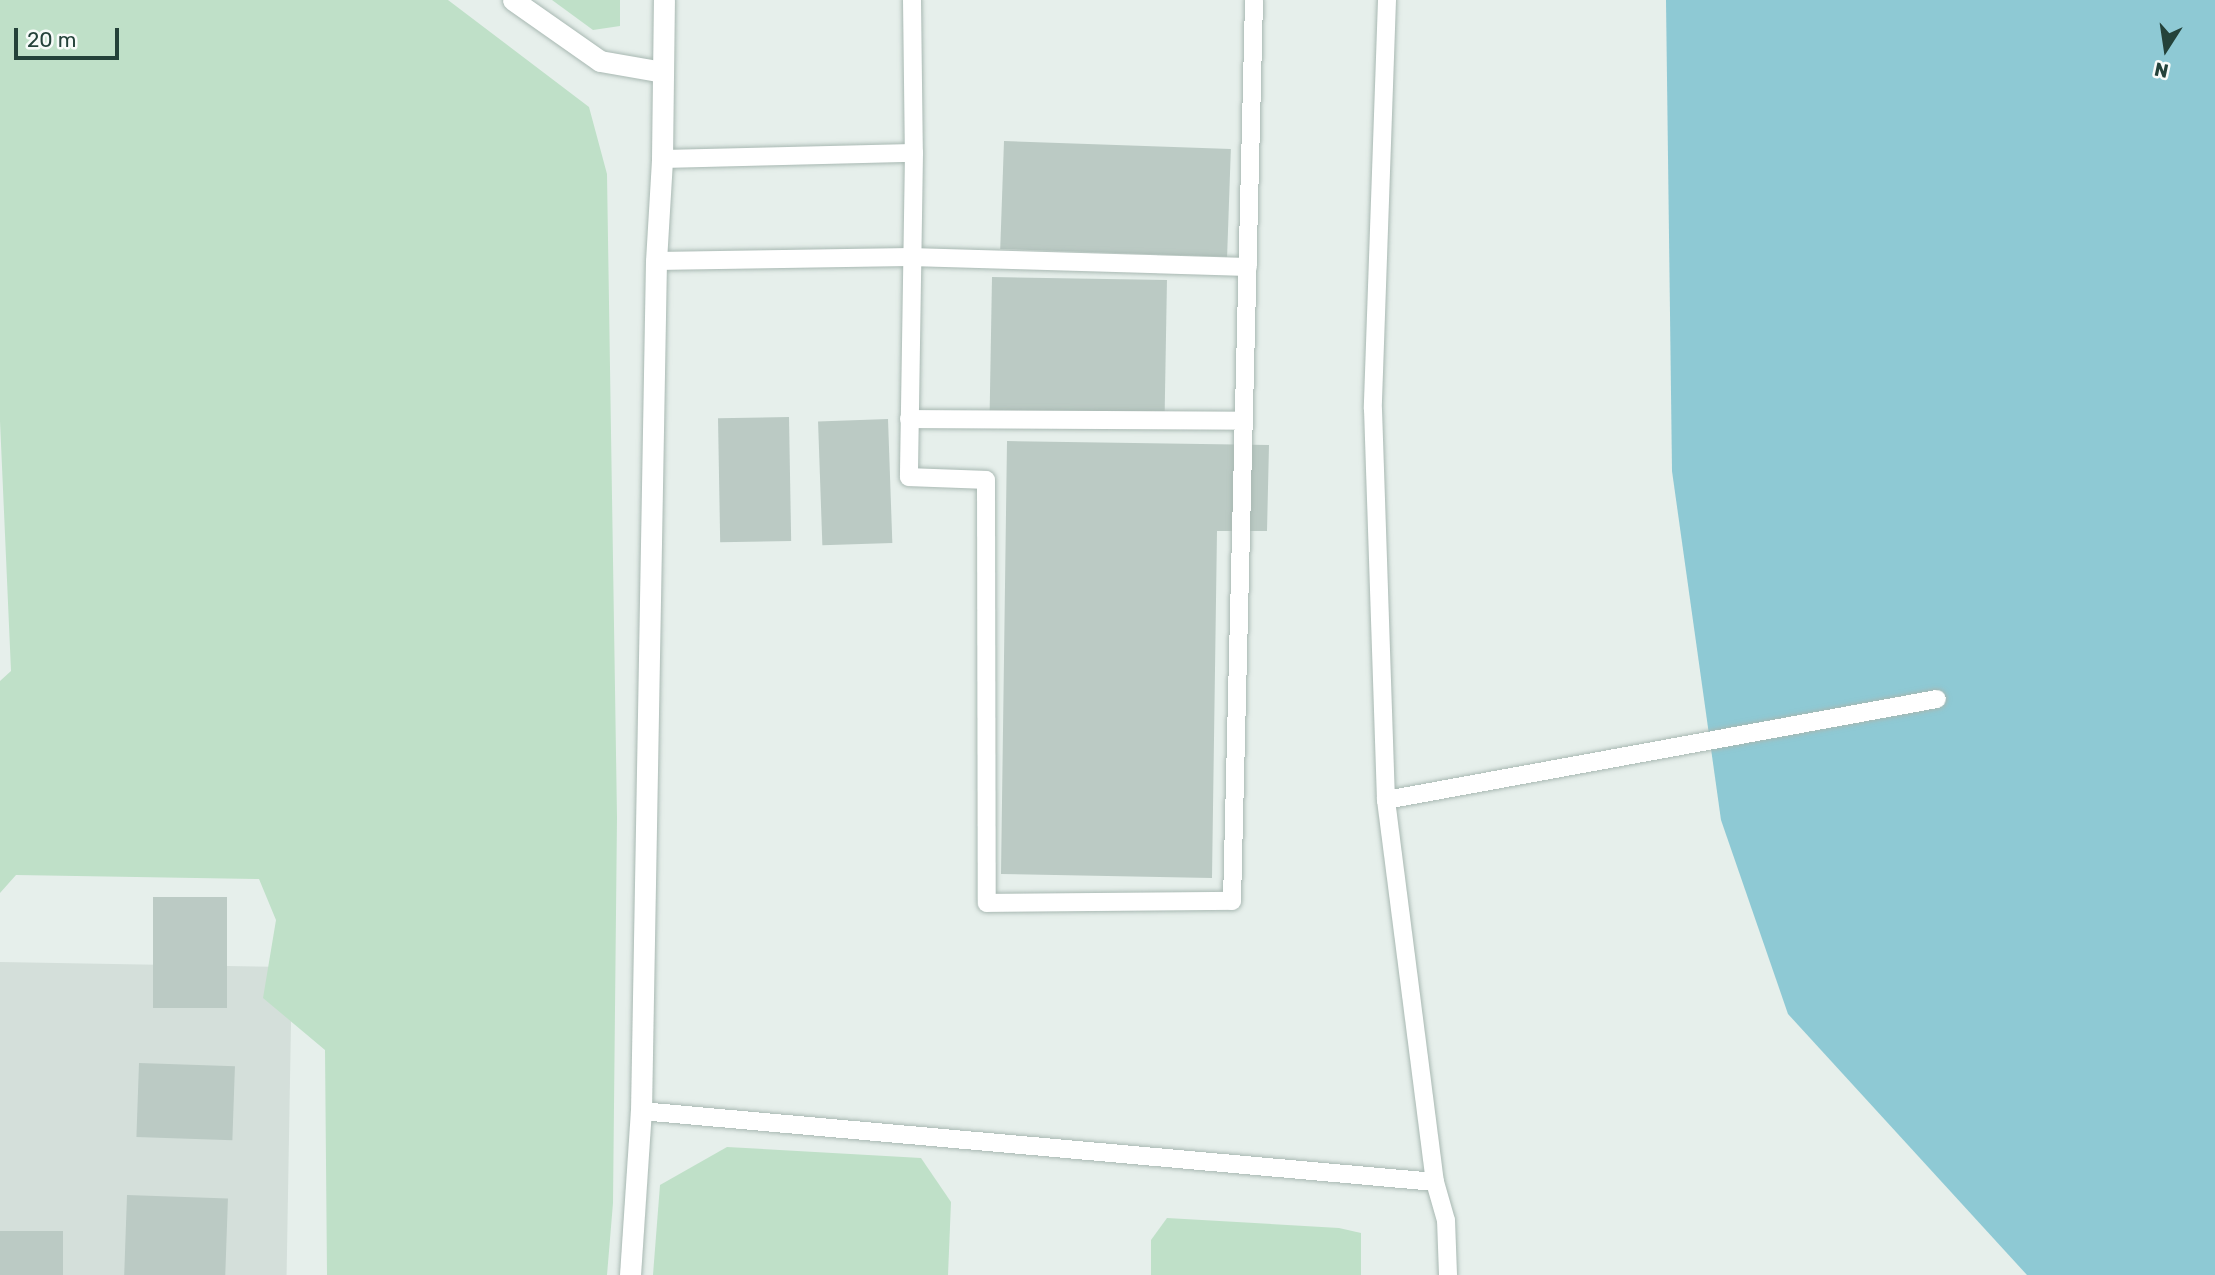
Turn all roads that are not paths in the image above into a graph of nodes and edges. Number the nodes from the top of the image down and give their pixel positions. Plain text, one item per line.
1 (513, 0) edge
2 (664, 0) edge
3 (912, 0) edge
4 (1254, 0) edge
5 (1387, 0) edge
6 (663, 72) junction
7 (914, 153) junction
8 (662, 159) junction
9 (910, 257) junction
10 (656, 261) junction
11 (1248, 267) junction
12 (909, 419) junction
13 (1244, 421) junction
14 (1937, 699) dead end
15 (1386, 800) junction
16 (642, 1111) junction
17 (1434, 1182) junction
18 (630, 1275) edge
19 (1448, 1275) edge

1 - 6 street
2 - 6 street
3 - 7 lane
4 - 11 lane
5 - 15 lane
6 - 8 street
7 - 8 lane
7 - 9 lane
8 - 10 street
9 - 10 lane
9 - 11 lane
9 - 12 lane
10 - 16 street
11 - 13 lane
12 - 13 lane
12 - 13 lane
14 - 15 lane
15 - 17 lane
16 - 17 lane
16 - 18 street
17 - 19 lane

